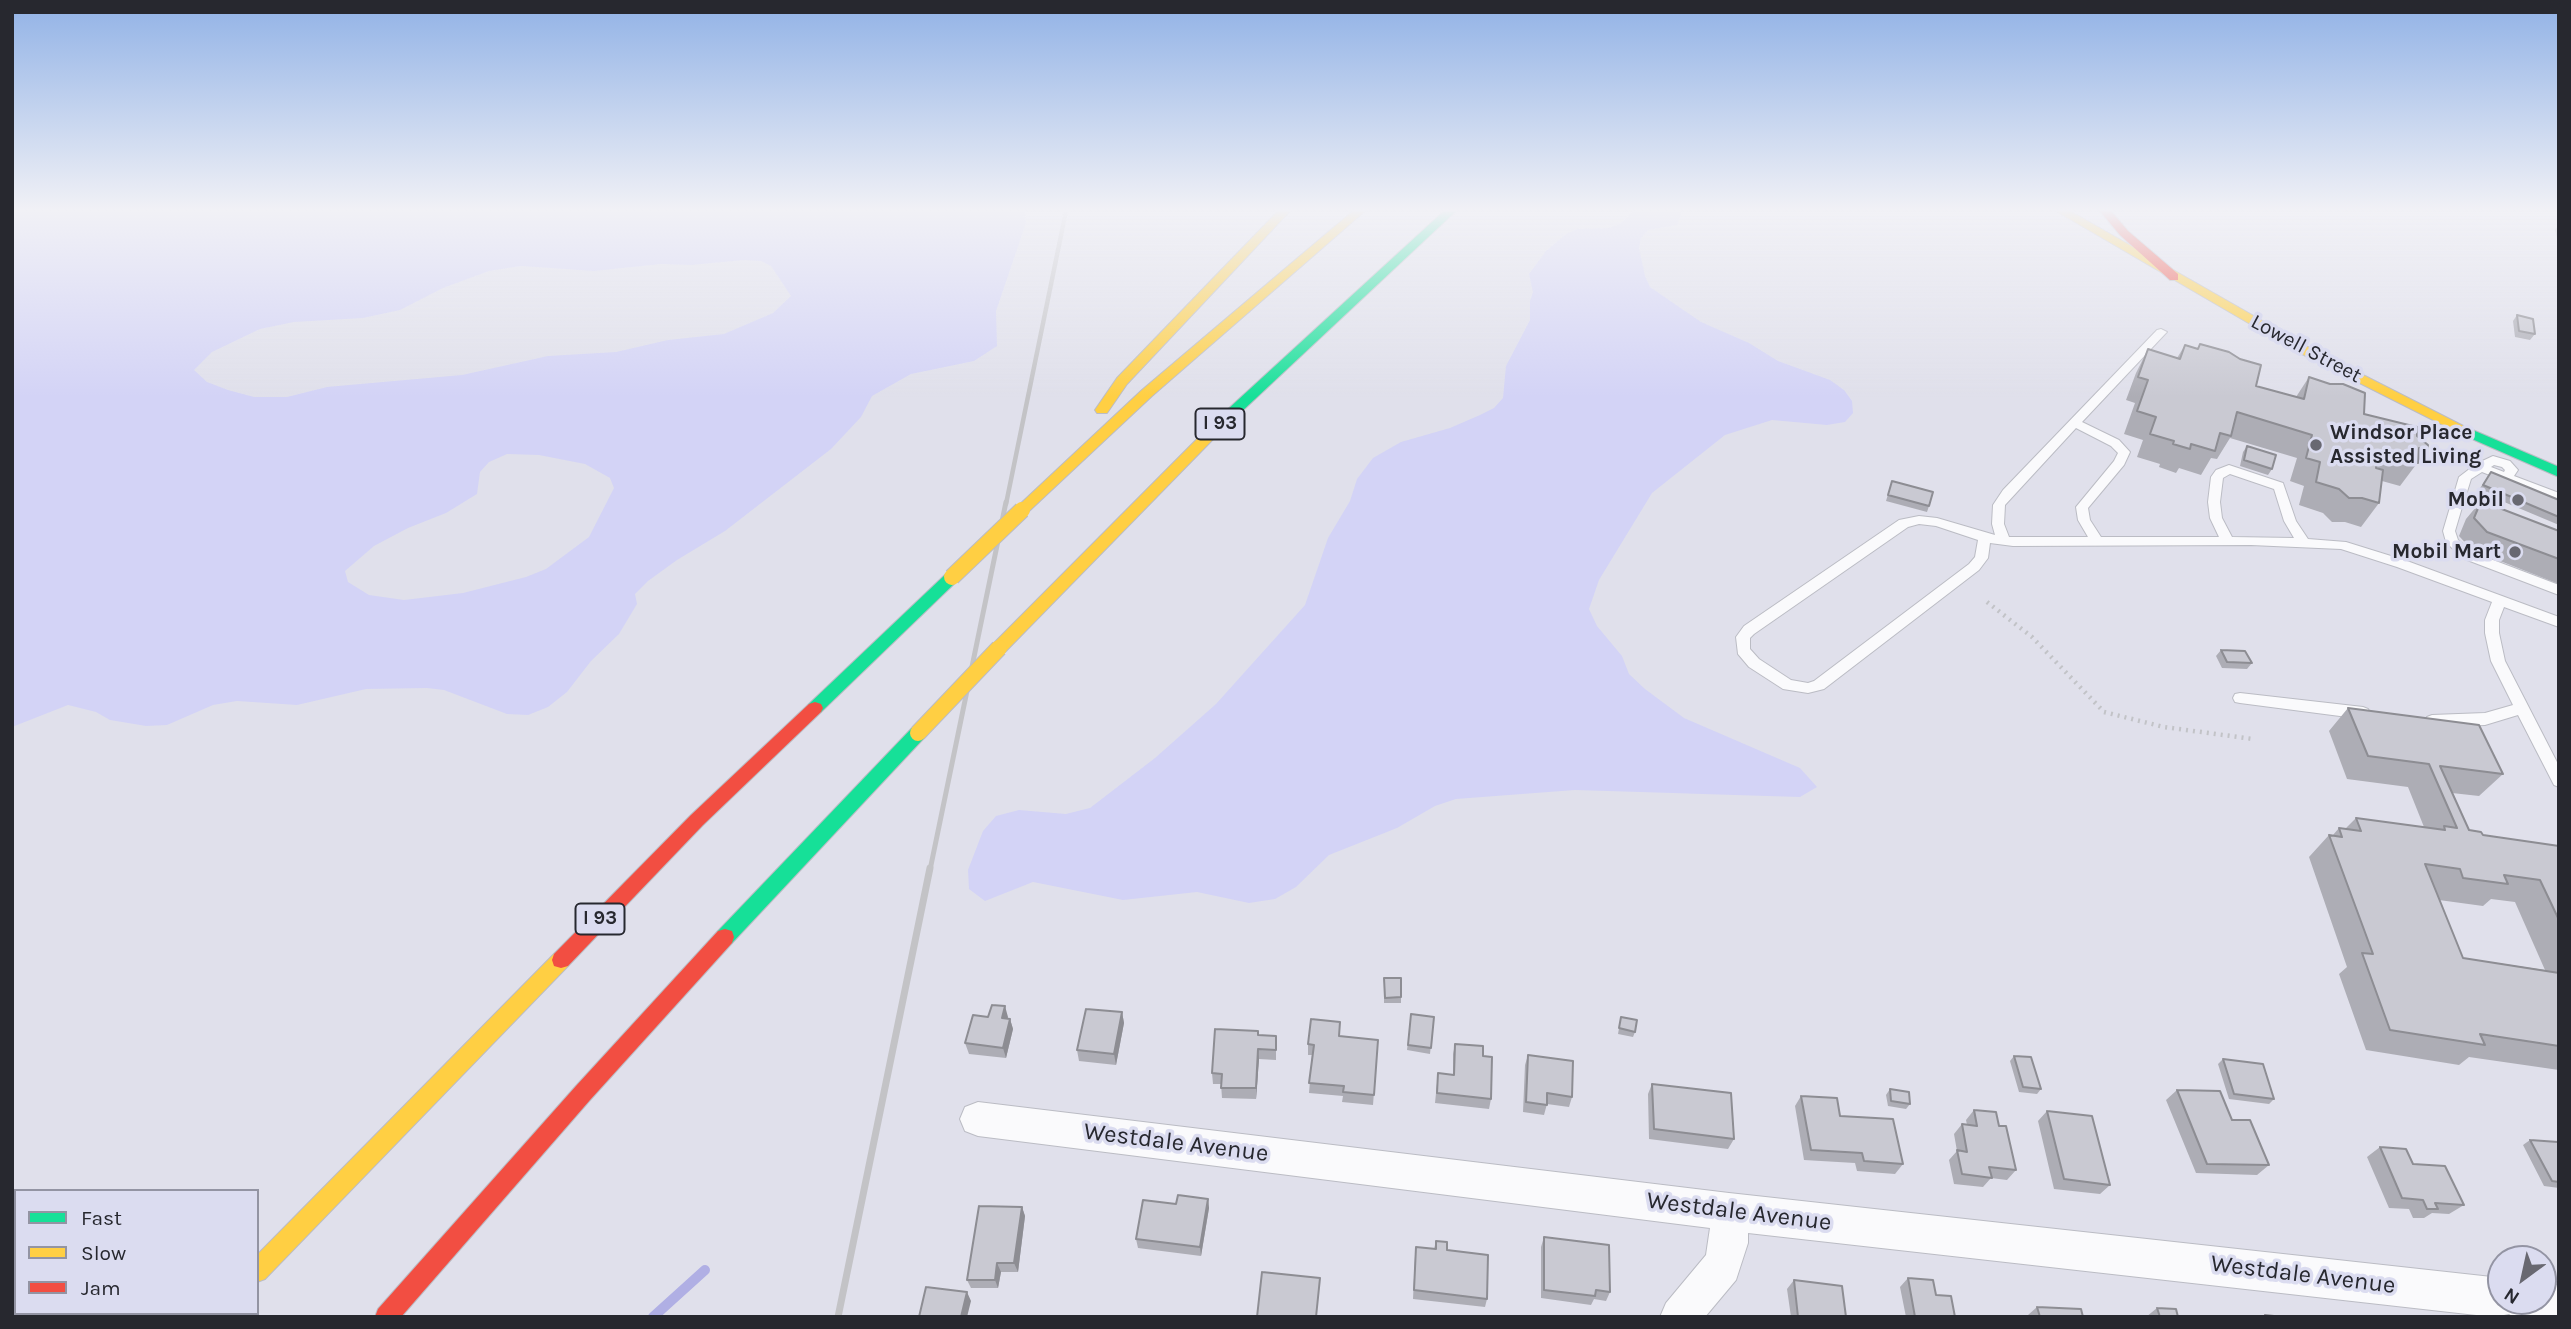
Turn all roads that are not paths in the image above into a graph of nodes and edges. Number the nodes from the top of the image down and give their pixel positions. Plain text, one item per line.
1 (1226, 273) edge
2 (1287, 273) edge
3 (1384, 273) edge
4 (2167, 273) edge
5 (2169, 273) edge
6 (2174, 277) junction
7 (2161, 332) dead end
8 (2074, 423) junction
9 (2510, 465) junction
10 (2555, 470) edge
11 (1055, 477) junction
12 (2459, 497) junction
13 (2559, 498) edge
14 (2508, 517) edge
15 (1985, 538) junction
16 (2004, 541) junction
17 (2228, 541) junction
18 (2097, 542) junction
19 (2303, 542) junction
20 (2559, 590) edge
21 (2499, 601) junction
22 (2559, 622) edge
23 (2240, 698) dead end
24 (2520, 709) junction
25 (2373, 714) edge
26 (2411, 718) edge
27 (2559, 781) edge
28 (978, 1119) dead end
29 (1729, 1212) junction
30 (259, 1269) edge
31 (2487, 1296) edge
32 (386, 1317) edge
33 (1680, 1317) edge

1 - 11 main road
2 - 11 main road, I 93
3 - 32 main road, I 93, bridge
4 - 6 main road, Lowell Street
5 - 6 main road
6 - 9 main road, Lowell Street
7 - 8 lane
8 - 16 lane
8 - 18 lane
9 - 10 main road, Lowell Street
9 - 12 lane
9 - 13 lane
11 - 30 main road, I 93, bridge
12 - 14 lane
12 - 20 lane
15 - 15 lane
15 - 16 lane
16 - 18 lane
17 - 18 lane
17 - 19 lane
17 - 19 lane
19 - 21 lane
21 - 22 lane
21 - 24 lane
23 - 25 lane
24 - 26 lane
24 - 27 lane
28 - 29 street, Westdale Avenue
29 - 31 street, Westdale Avenue
29 - 33 street

